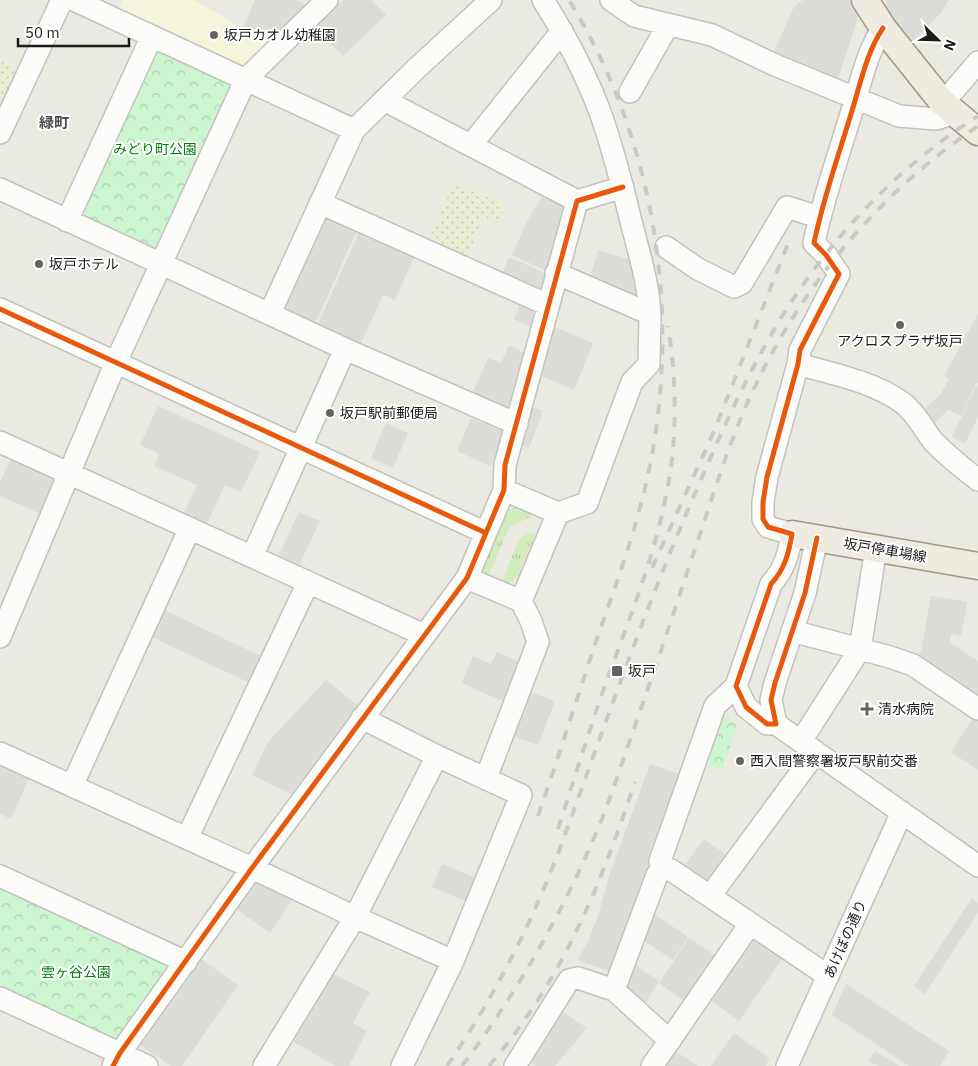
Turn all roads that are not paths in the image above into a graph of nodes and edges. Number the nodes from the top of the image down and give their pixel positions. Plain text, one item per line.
1 (62, 0) edge
2 (74, 0) edge
3 (491, 0) edge
4 (543, 0) edge
5 (611, 0) edge
6 (319, 2) edge
7 (111, 7) edge
8 (873, 9) edge
9 (668, 25) junction
10 (562, 32) junction
11 (152, 36) junction
12 (978, 62) edge
13 (246, 78) junction
14 (630, 92) dead end
15 (856, 99) junction
16 (384, 100) junction
17 (949, 108) junction
18 (354, 130) junction
19 (978, 132) edge
20 (0, 133) edge
21 (471, 145) junction
22 (623, 187) junction
23 (0, 189) edge
24 (577, 201) junction
25 (320, 204) junction
26 (820, 215) junction
27 (67, 220) junction
28 (666, 247) dead end
29 (161, 264) junction
30 (556, 273) junction
31 (548, 306) junction
32 (0, 309) edge
33 (270, 313) junction
34 (650, 314) junction
35 (345, 348) junction
36 (116, 362) junction
37 (798, 364) junction
38 (516, 424) junction
39 (0, 442) edge
40 (300, 447) junction
41 (69, 472) junction
42 (978, 480) edge
43 (504, 490) junction
44 (558, 513) junction
45 (190, 528) junction
46 (486, 533) junction
47 (805, 536) junction
48 (876, 548) junction
49 (252, 557) junction
50 (978, 566) edge
51 (779, 575) junction
52 (467, 578) junction
53 (308, 583) junction
54 (805, 593) junction
55 (521, 601) junction
56 (792, 631) junction
57 (424, 635) junction
58 (0, 637) edge
59 (860, 649) junction
60 (736, 686) junction
61 (978, 709) edge
62 (362, 718) junction
63 (776, 724) junction
64 (809, 747) junction
65 (0, 753) edge
66 (437, 756) junction
67 (486, 778) junction
68 (72, 786) junction
69 (902, 812) junction
70 (187, 838) junction
71 (978, 866) edge
72 (252, 868) junction
73 (662, 869) junction
74 (0, 876) edge
75 (710, 896) junction
76 (355, 918) junction
77 (750, 924) junction
78 (186, 962) junction
79 (453, 962) junction
80 (828, 976) junction
81 (614, 990) junction
82 (0, 998) edge
83 (670, 1041) junction
84 (116, 1060) edge
85 (147, 1066) edge
86 (264, 1066) edge
87 (402, 1066) edge
88 (515, 1066) edge
89 (652, 1066) edge
90 (787, 1066) edge

1 - 20 street
2 - 7 street
3 - 16 street
4 - 10 street
5 - 9 street
6 - 13 street
7 - 11 street
8 - 15 street
8 - 17 main road
9 - 14 street
9 - 15 street
10 - 21 street
10 - 22 street
11 - 13 street
11 - 27 street
12 - 17 street
13 - 18 street
13 - 29 street
15 - 17 street
15 - 26 street
16 - 18 street
16 - 21 street
17 - 19 main road
18 - 25 street
21 - 24 street
22 - 24 street
22 - 34 street
23 - 27 street
24 - 30 street
25 - 31 street
25 - 33 street
26 - 28 street
26 - 37 street
27 - 29 street
29 - 33 street
29 - 36 street
30 - 31 street
30 - 34 street
31 - 38 street
32 - 36 street
33 - 35 street
34 - 44 street
35 - 38 street
35 - 40 street
36 - 40 street
36 - 41 street
37 - 42 street
37 - 47 street
38 - 43 street
39 - 41 street
40 - 46 street
40 - 49 street
41 - 45 street
41 - 58 street
43 - 44 street
43 - 46 street
44 - 55 street
45 - 49 street
45 - 68 street
46 - 52 street
47 - 48 main road, 坂戸停車場線
47 - 51 street
47 - 54 street
48 - 50 main road, 坂戸停車場線
48 - 59 street
49 - 53 street
51 - 54 street
51 - 60 street
52 - 55 street
52 - 57 street
53 - 57 street
53 - 70 street
54 - 56 street
55 - 67 street
56 - 59 street
56 - 63 street
57 - 62 street
59 - 61 street
59 - 64 street
60 - 63 street
60 - 73 street
62 - 66 street
62 - 72 street
63 - 64 street
64 - 69 street
64 - 75 street
65 - 68 street
66 - 67 street
66 - 76 street
67 - 79 street
68 - 70 street
69 - 71 street
69 - 80 street, あけぼの通り
70 - 72 street
72 - 76 street
72 - 78 street
73 - 75 street
73 - 81 street
74 - 78 street
75 - 77 street
76 - 79 street
76 - 86 street
77 - 80 street
77 - 83 street
78 - 84 street
79 - 87 street
80 - 90 street, あけぼの通り
81 - 83 street
81 - 88 street
82 - 84 street
83 - 89 street
84 - 85 street

